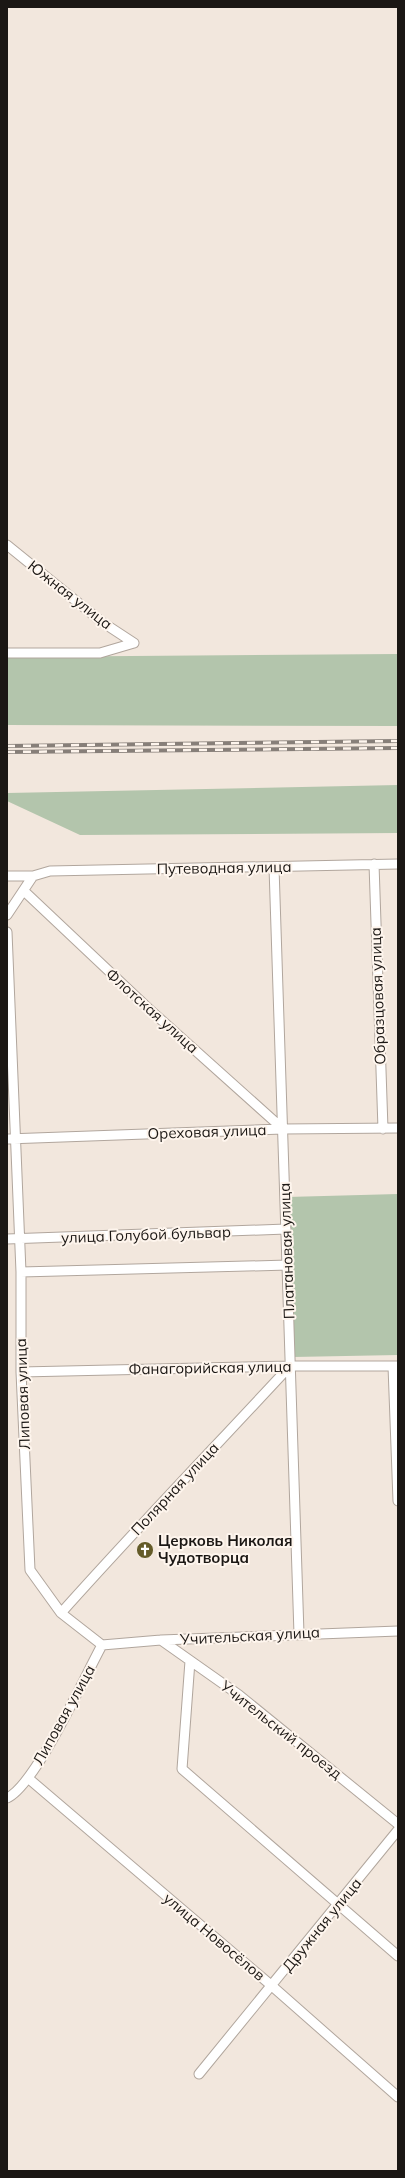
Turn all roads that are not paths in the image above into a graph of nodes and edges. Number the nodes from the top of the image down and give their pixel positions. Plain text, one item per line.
1 (7, 545) edge
2 (7, 653) edge
3 (374, 864) junction
4 (398, 864) edge
5 (274, 867) junction
6 (7, 876) edge
7 (33, 876) junction
8 (24, 890) junction
9 (7, 915) edge
10 (7, 932) edge
11 (398, 1128) edge
12 (283, 1129) junction
13 (383, 1129) junction
14 (11, 1139) edge
15 (286, 1229) junction
16 (7, 1239) edge
17 (19, 1239) junction
18 (288, 1265) junction
19 (21, 1272) junction
20 (290, 1366) junction
21 (395, 1366) edge
22 (21, 1372) junction
23 (398, 1501) edge
24 (61, 1613) junction
25 (398, 1631) edge
26 (299, 1634) junction
27 (161, 1640) junction
28 (102, 1646) junction
29 (190, 1661) junction
30 (28, 1778) junction
31 (7, 1798) edge
32 (398, 1824) edge
33 (398, 1830) edge
34 (339, 1905) junction
35 (398, 1956) edge
36 (272, 1986) junction
37 (199, 2074) dead end
38 (398, 2097) edge

1 - 2 street, Южная улица
3 - 4 street, Путеводная улица
3 - 5 street, Путеводная улица
3 - 13 street, Образцовая улица
5 - 7 street, Путеводная улица
5 - 12 street, Платановая улица
6 - 7 street, Путеводная улица
7 - 8 street
8 - 9 street
8 - 12 street, Флотская улица
10 - 14 street, Липовая улица
11 - 13 street, Ореховая улица
12 - 13 street, Ореховая улица
12 - 14 street, Ореховая улица
12 - 15 street, Платановая улица
14 - 17 street, Липовая улица
15 - 17 street, улица Голубой бульвар
15 - 18 street, Платановая улица
16 - 17 street, улица Голубой бульвар
17 - 19 street, Липовая улица
18 - 19 street
18 - 20 street, Платановая улица
19 - 22 street, Липовая улица
20 - 21 street, Фанагорийская улица
20 - 22 street, Фанагорийская улица
20 - 24 street, Полярная улица
20 - 26 street, Платановая улица
21 - 23 street
22 - 24 street, Липовая улица
24 - 28 street, Липовая улица
25 - 26 street, Учительская улица
26 - 27 street, Учительская улица
27 - 28 street, Учительская улица
27 - 29 street, Учительский проезд
28 - 30 street, Липовая улица
29 - 32 street, Учительский проезд
29 - 34 street
30 - 31 street, Липовая улица
30 - 36 street, улица Новосёлов
33 - 34 street, Дружная улица
34 - 35 street
34 - 36 street, Дружная улица
36 - 37 street, Дружная улица
36 - 38 street, улица Новосёлов

